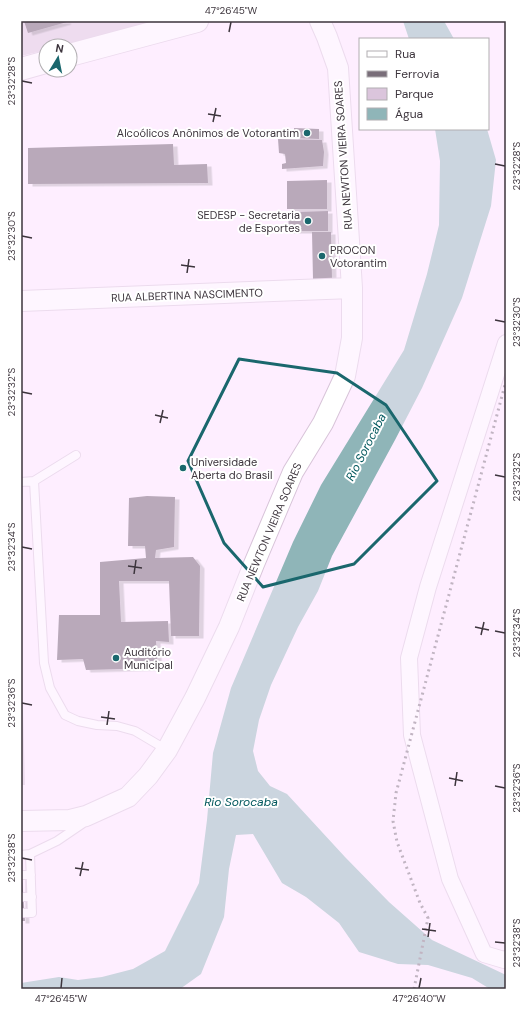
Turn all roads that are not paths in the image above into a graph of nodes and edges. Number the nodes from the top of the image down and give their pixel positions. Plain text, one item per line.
1 (197, 21) edge
2 (320, 21) edge
3 (174, 24) edge
4 (78, 54) edge
5 (38, 64) edge
6 (21, 69) edge
7 (352, 288) junction
8 (21, 301) edge
9 (506, 343) edge
10 (76, 455) dead end
11 (34, 481) junction
12 (21, 482) edge
13 (167, 750) junction
14 (103, 809) junction
15 (21, 821) edge
16 (21, 854) edge
17 (30, 854) junction
18 (21, 875) edge
19 (31, 875) junction
20 (21, 897) edge
21 (32, 897) junction
22 (21, 913) edge
23 (506, 958) edge

1 - 3 main road
2 - 7 street, RUA NEWTON VIEIRA SOARES
3 - 4 main road
5 - 6 main road
7 - 8 street, RUA ALBERTINA NASCIMENTO
7 - 13 street, RUA NEWTON VIEIRA SOARES
9 - 23 street
10 - 11 lane
11 - 12 lane
11 - 13 lane
13 - 14 street, RUA NEWTON VIEIRA SOARES
14 - 15 street, RUA NEWTON VIEIRA SOARES
14 - 17 lane
16 - 17 lane
17 - 19 lane
18 - 19 lane
19 - 21 lane
20 - 21 lane
21 - 22 lane

